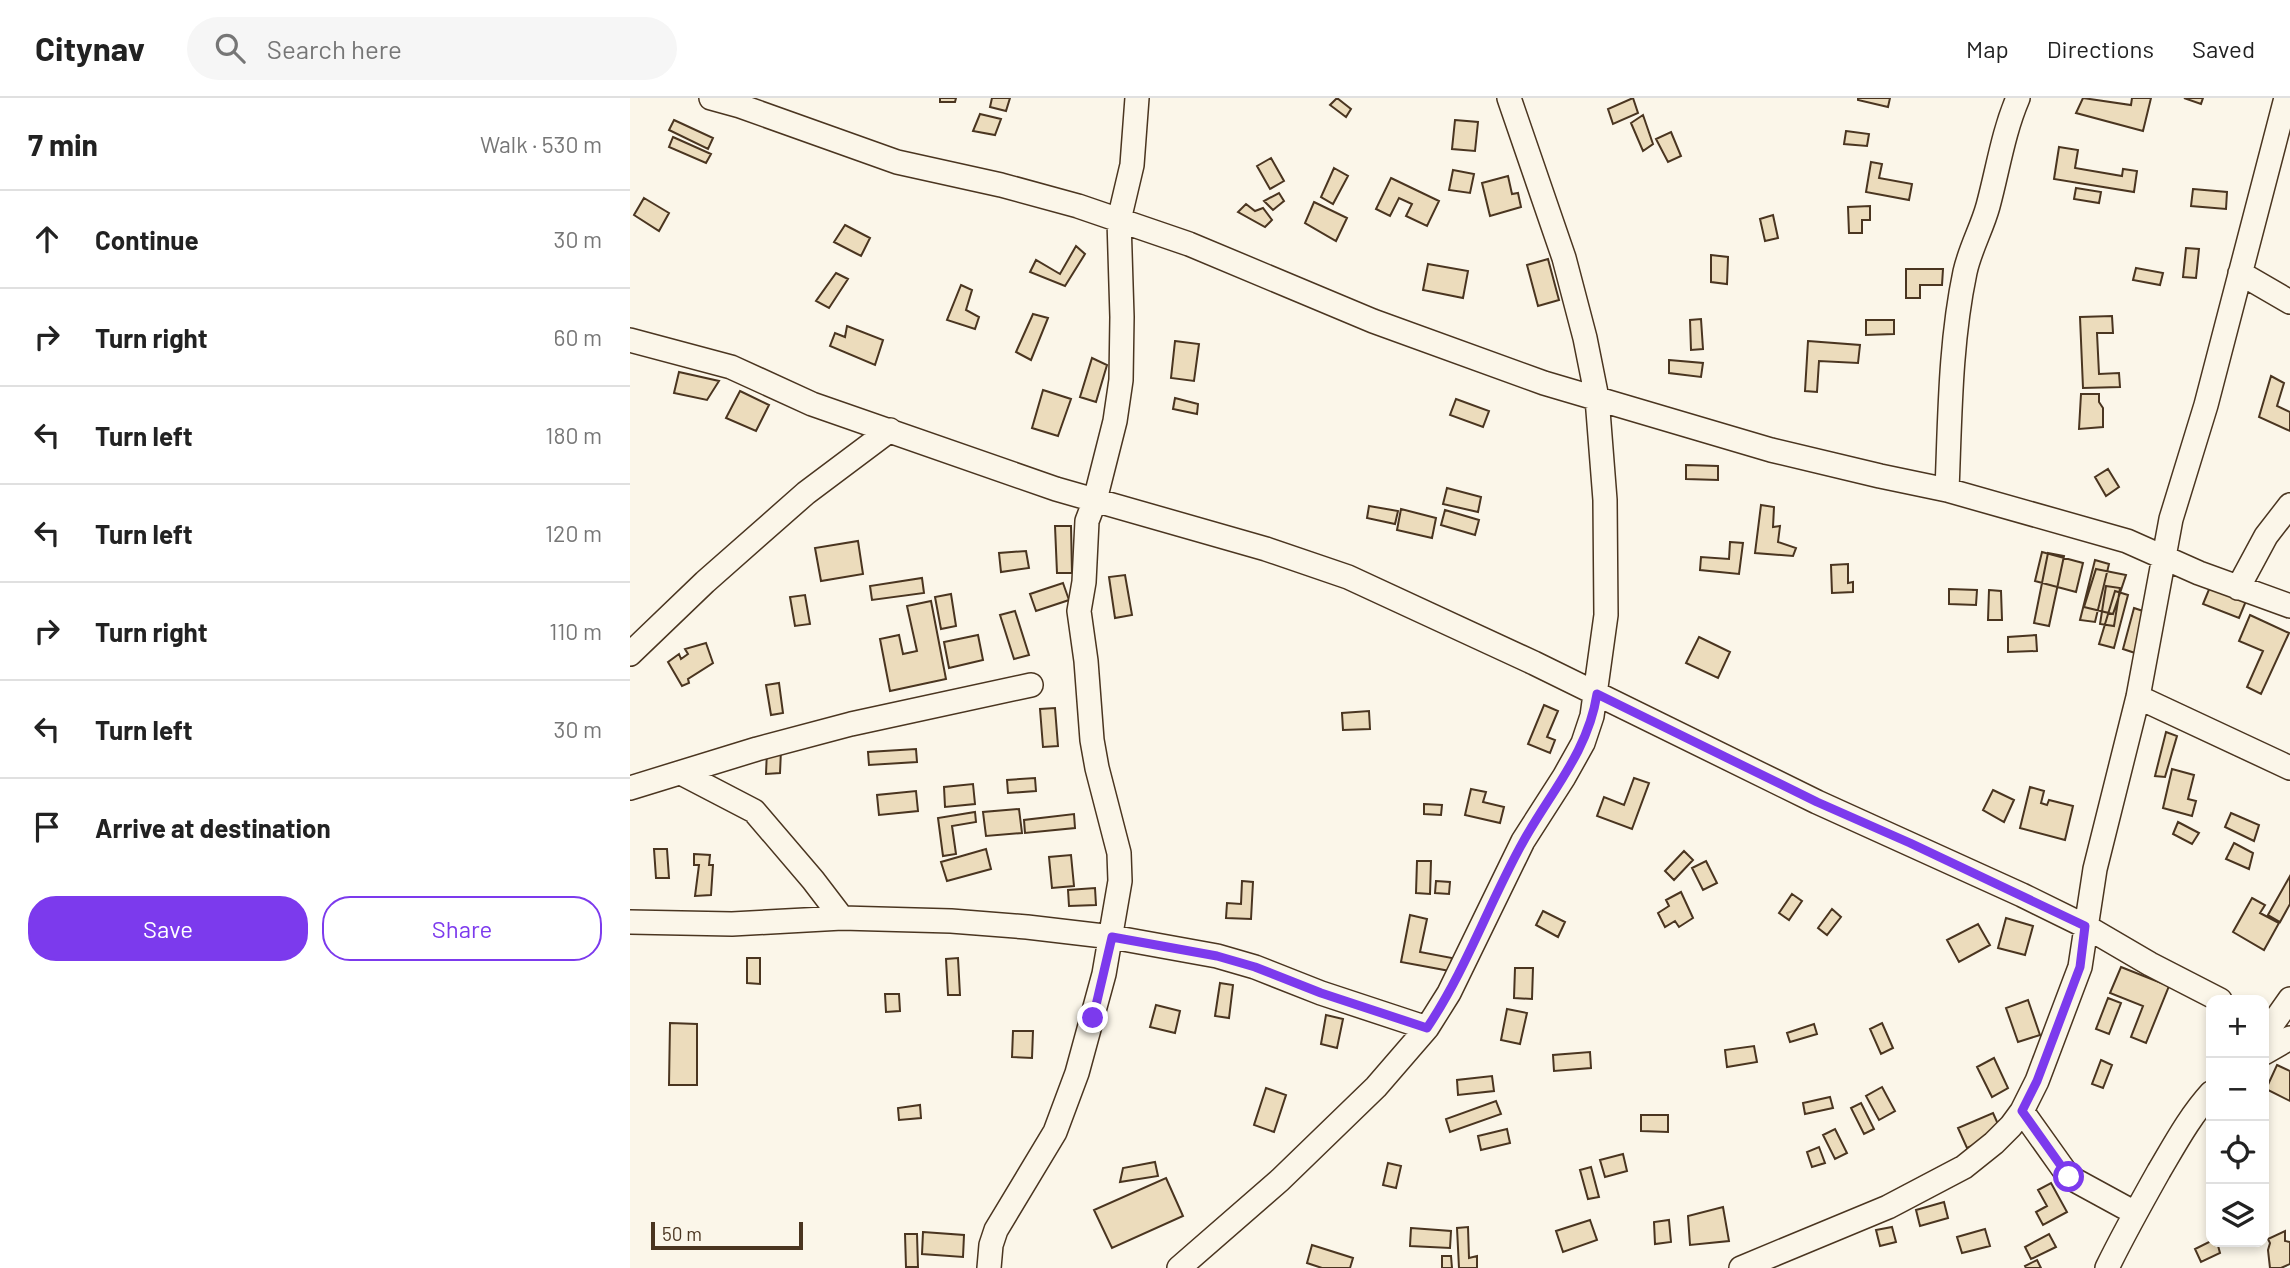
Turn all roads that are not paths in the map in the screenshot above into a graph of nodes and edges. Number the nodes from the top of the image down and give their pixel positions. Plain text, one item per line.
1 (711, 98) edge
2 (1137, 98) edge
3 (1509, 98) edge
4 (2018, 98) edge
5 (2286, 98) edge
6 (1119, 220) junction
7 (2239, 273) junction
8 (2290, 302) edge
9 (630, 340) edge
10 (1597, 398) junction
11 (890, 430) junction
12 (1947, 490) junction
13 (1095, 500) junction
14 (2290, 505) edge
15 (2165, 559) junction
16 (2238, 587) junction
17 (2290, 606) edge
18 (630, 654) edge
19 (1031, 685) dead end
20 (1597, 694) junction
21 (2138, 697) junction
22 (2290, 768) edge
23 (681, 773) junction
24 (630, 788) edge
25 (842, 918) junction
26 (630, 922) edge
27 (2085, 926) junction
28 (1112, 937) junction
29 (2210, 995) edge
30 (2290, 999) edge
31 (1427, 1028) junction
32 (2279, 1030) edge
33 (2269, 1045) edge
34 (2206, 1099) edge
35 (2022, 1111) junction
36 (2135, 1213) junction
37 (989, 1268) edge
38 (1179, 1268) edge
39 (1741, 1268) edge
40 (2107, 1268) edge

1 - 6 street
2 - 6 street
3 - 10 street
4 - 12 street
5 - 7 street
6 - 10 street
6 - 13 street
7 - 8 street
7 - 15 street
9 - 11 street
10 - 12 street
10 - 20 street
11 - 13 street
11 - 18 street
12 - 15 street
13 - 20 street
13 - 28 street
14 - 16 street
15 - 16 street
15 - 21 street
16 - 17 street
19 - 23 street
20 - 27 street
20 - 31 street
21 - 22 street
21 - 27 street
23 - 24 street
23 - 25 street
25 - 26 street
25 - 28 street
27 - 29 street
27 - 35 street
28 - 31 street
28 - 37 street
30 - 32 street
31 - 38 street
32 - 33 street
34 - 36 street
35 - 36 street
35 - 39 street
36 - 40 street

